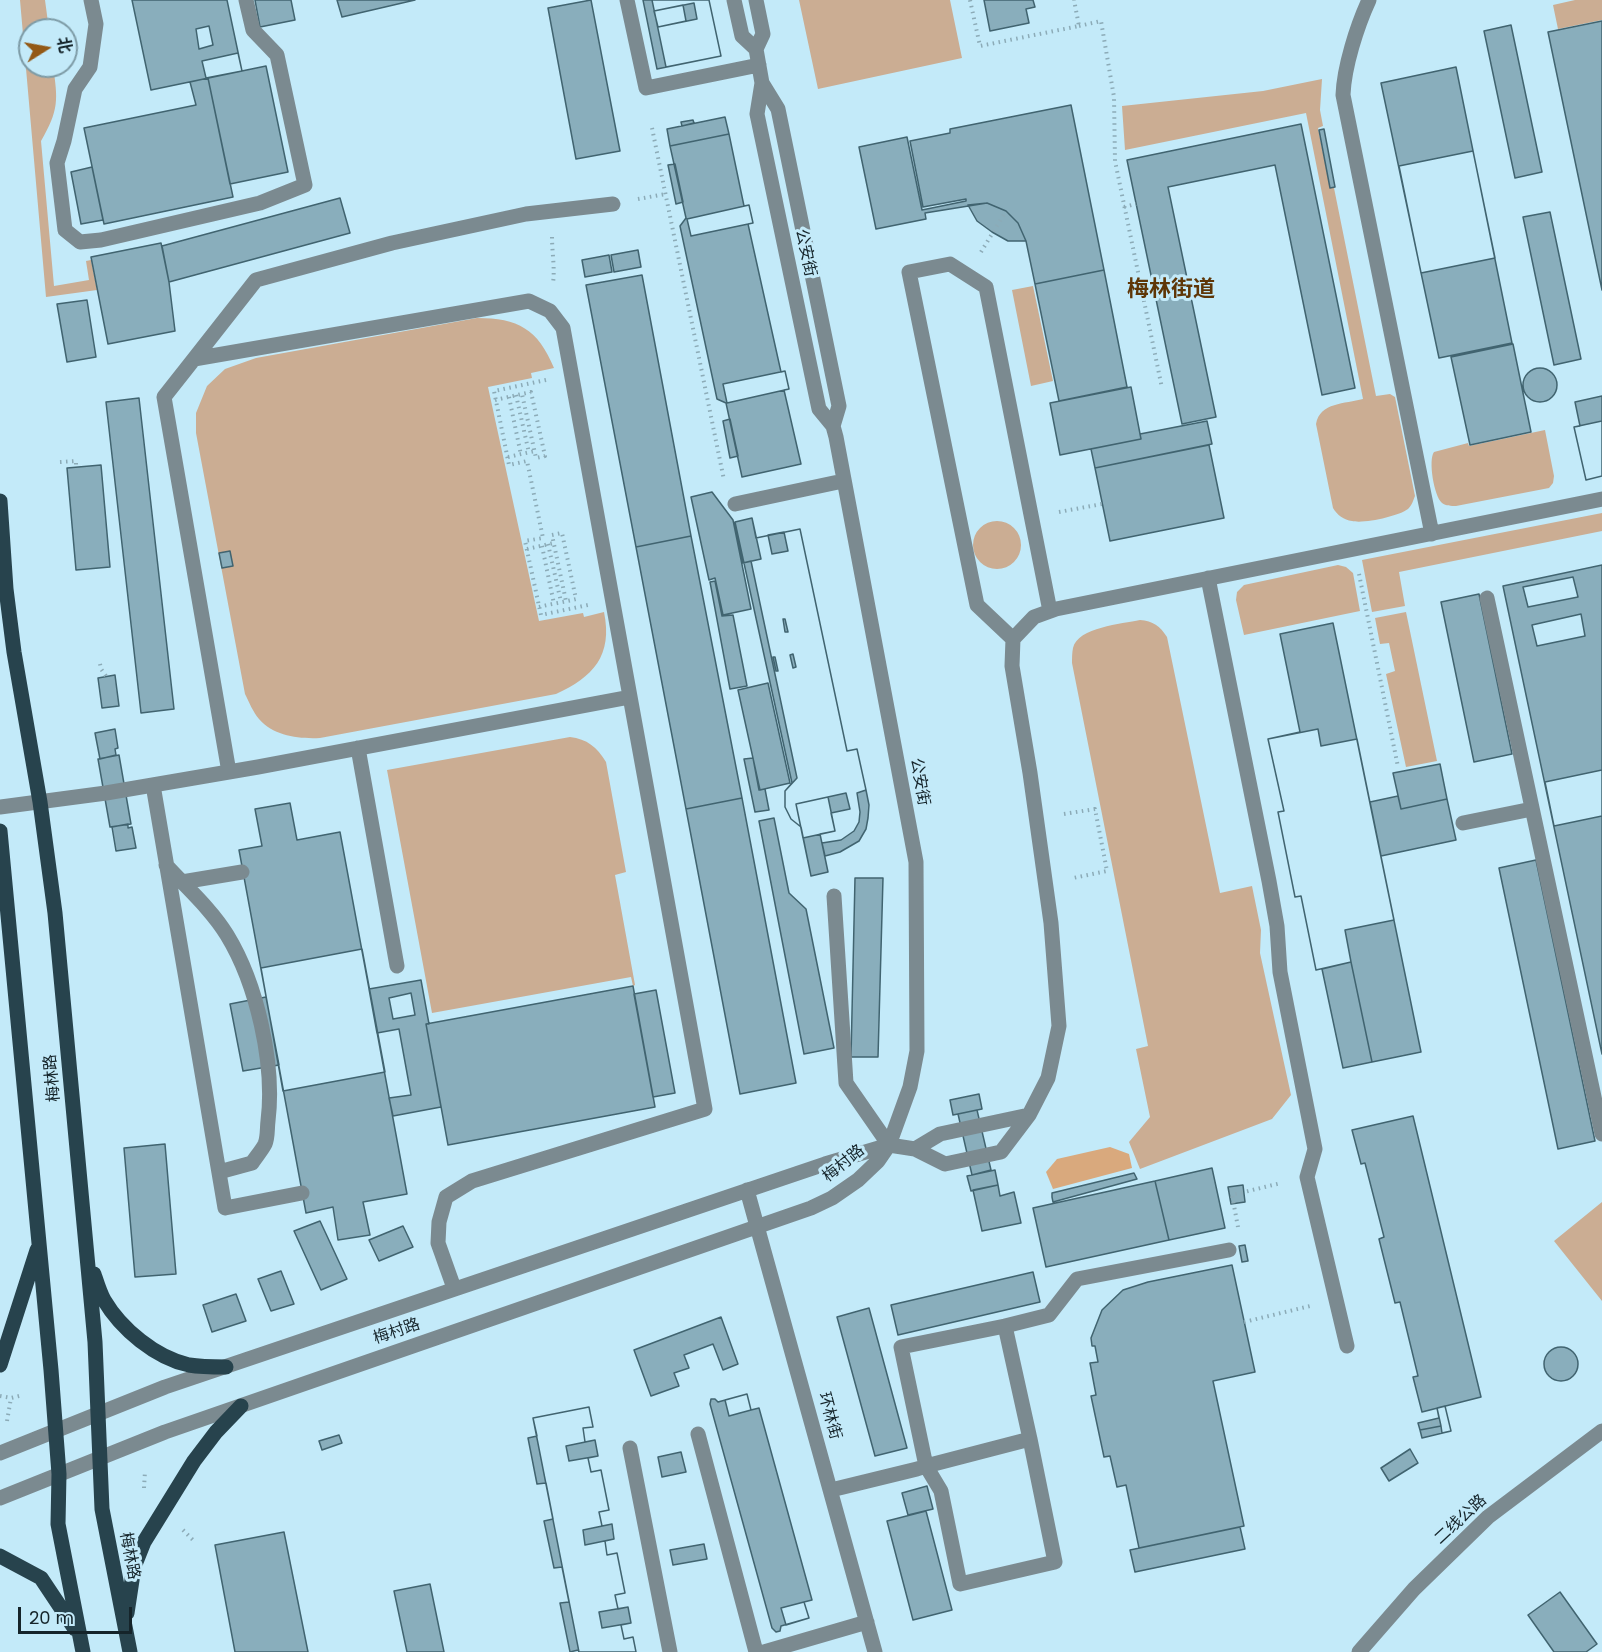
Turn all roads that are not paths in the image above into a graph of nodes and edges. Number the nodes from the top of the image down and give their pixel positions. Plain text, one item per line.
1 (91, 0) edge
2 (246, 0) edge
3 (627, 0) edge
4 (734, 0) edge
5 (756, 0) edge
6 (1369, 0) edge
7 (756, 49) junction
8 (759, 65) junction
9 (762, 84) junction
10 (613, 204) dead end
11 (194, 359) junction
12 (833, 426) junction
13 (843, 481) junction
14 (1602, 499) edge
15 (0, 501) edge
16 (735, 504) dead end
17 (1432, 534) junction
18 (1208, 578) junction
19 (1487, 598) dead end
20 (1050, 611) junction
21 (1013, 639) junction
22 (630, 697) junction
23 (358, 748) junction
24 (229, 772) junction
25 (153, 785) junction
26 (40, 802) junction
27 (0, 807) edge
28 (1532, 809) junction
29 (1462, 823) dead end
30 (0, 831) edge
31 (166, 865) junction
32 (242, 872) dead end
33 (182, 882) junction
34 (834, 896) dead end
35 (397, 966) dead end
36 (1029, 1115) junction
37 (1602, 1134) edge
38 (889, 1145) junction
39 (915, 1149) junction
40 (219, 1172) junction
41 (747, 1190) junction
42 (302, 1193) dead end
43 (757, 1227) junction
44 (40, 1242) junction
45 (86, 1247) junction
46 (1229, 1250) dead end
47 (454, 1288) junction
48 (1005, 1326) junction
49 (1347, 1346) dead end
50 (0, 1365) edge
51 (226, 1366) junction
52 (241, 1406) junction
53 (98, 1414) junction
54 (54, 1431) junction
55 (1602, 1431) edge
56 (698, 1434) dead end
57 (1030, 1439) junction
58 (630, 1448) dead end
59 (0, 1453) edge
60 (99, 1458) junction
61 (926, 1466) junction
62 (59, 1474) junction
63 (831, 1490) junction
64 (0, 1498) edge
65 (0, 1556) edge
66 (867, 1622) junction
67 (126, 1631) junction
68 (82, 1645) edge
69 (130, 1652) edge
70 (670, 1652) edge
71 (756, 1652) edge
72 (764, 1652) edge
73 (875, 1652) edge
74 (1359, 1652) edge

1 - 2 street
3 - 8 street
4 - 7 street, 公安街
5 - 7 street, 公安街
6 - 17 street
7 - 8 street, 公安街
8 - 9 street, 公安街
9 - 12 street, 公安街
9 - 12 street, 公安街
10 - 11 street
11 - 22 street
11 - 24 street
12 - 13 street, 公安街
13 - 16 street
13 - 38 street, 公安街
14 - 17 street
15 - 26 main road, 梅林路
17 - 18 street
18 - 20 street
18 - 49 street
19 - 28 street
20 - 21 street
20 - 21 street
21 - 36 street
22 - 23 street
22 - 47 street
23 - 24 street
23 - 35 street
24 - 25 street
25 - 26 street
25 - 31 street
26 - 27 street
26 - 45 main road, 梅林路
28 - 29 street
28 - 37 street
30 - 44 main road, 梅林路
31 - 33 street
31 - 40 street
32 - 33 street
33 - 40 street
34 - 38 street
36 - 39 street
36 - 39 street
38 - 39 street
38 - 41 street, 梅村路
38 - 43 street, 梅村路
40 - 42 street
41 - 43 street, 环林街
41 - 47 street, 梅村路
43 - 52 street, 梅村路
43 - 63 street, 环林街
44 - 50 main road
44 - 54 main road, 梅林路
45 - 51 main road
45 - 53 main road, 梅林路
46 - 48 street
47 - 51 street, 梅村路
48 - 57 street
48 - 61 street
51 - 53 street, 梅村路
52 - 60 street, 梅村路
52 - 67 main road
53 - 54 street, 梅村路
53 - 60 main road, 梅林路
54 - 59 street, 梅村路
54 - 62 main road, 梅林路
55 - 74 street, 二线公路
56 - 71 street
57 - 61 street
57 - 61 street
58 - 70 street
60 - 62 street, 梅村路
60 - 67 main road, 梅林路
61 - 63 street
62 - 64 street, 梅村路
62 - 68 main road, 梅林路
63 - 66 street, 环林街
65 - 68 main road
66 - 72 street
66 - 73 street, 环林街
67 - 69 main road, 梅林路

